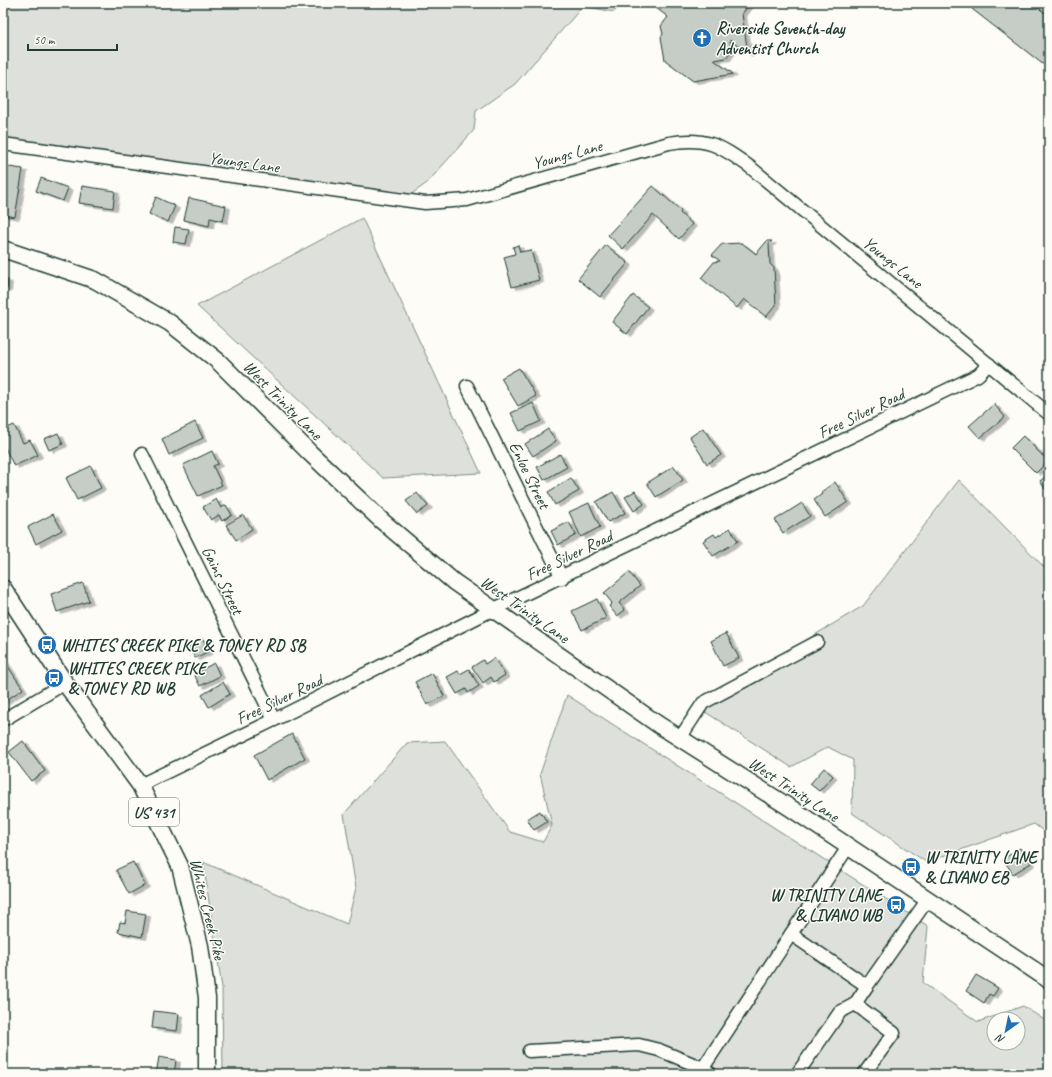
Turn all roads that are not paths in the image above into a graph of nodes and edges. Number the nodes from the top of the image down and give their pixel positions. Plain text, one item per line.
1 (3, 144) edge
2 (3, 249) edge
3 (989, 364) junction
4 (467, 386) dead end
5 (1049, 414) edge
6 (142, 454) dead end
7 (562, 578) junction
8 (3, 588) edge
9 (492, 610) junction
10 (817, 642) dead end
11 (65, 683) junction
12 (3, 720) edge
13 (274, 720) junction
14 (680, 738) junction
15 (140, 785) junction
16 (848, 846) junction
17 (928, 899) junction
18 (791, 934) junction
19 (1049, 980) edge
20 (867, 986) junction
21 (855, 1004) junction
22 (529, 1051) dead end
23 (707, 1071) edge
24 (207, 1074) edge
25 (797, 1074) edge
26 (864, 1074) edge

1 - 3 street, Youngs Lane
2 - 9 main road, West Trinity Lane
3 - 5 street, Youngs Lane
3 - 7 street, Free Silver Road
4 - 7 street, Enloe Street
6 - 13 street, Gains Street
7 - 9 street, Free Silver Road
8 - 11 main road, Whites Creek Pike / US 431
9 - 13 street, Free Silver Road
9 - 14 main road, West Trinity Lane
10 - 14 street
11 - 12 street
11 - 15 main road, Whites Creek Pike / US 431
13 - 15 street, Free Silver Road
14 - 16 main road, West Trinity Lane
15 - 24 main road, Whites Creek Pike / US 431
16 - 17 main road, West Trinity Lane
16 - 18 street
17 - 19 main road, West Trinity Lane
17 - 20 street
18 - 20 street
18 - 23 street
20 - 21 street
21 - 25 street
21 - 26 street
22 - 23 street

